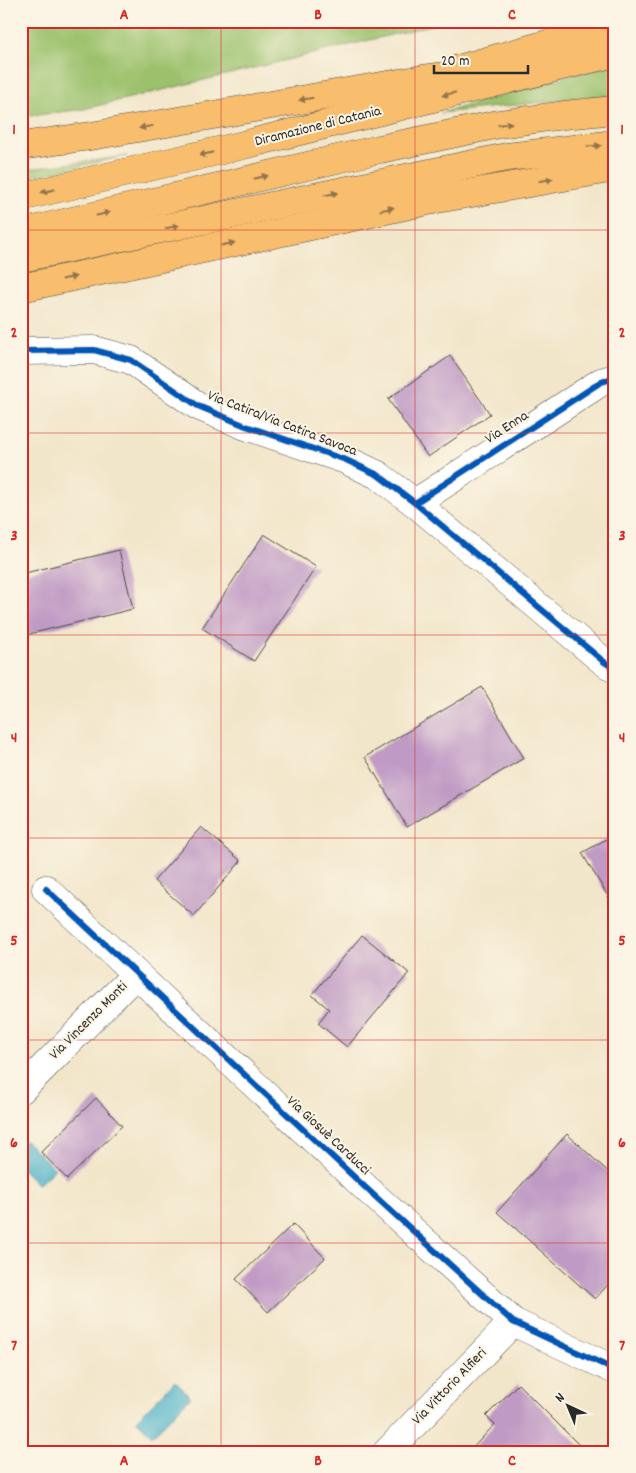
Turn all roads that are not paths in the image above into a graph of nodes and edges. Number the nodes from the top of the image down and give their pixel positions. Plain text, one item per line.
1 (615, 26) edge
2 (615, 53) edge
3 (423, 79) junction
4 (615, 110) edge
5 (615, 144) edge
6 (21, 146) edge
7 (235, 148) junction
8 (615, 168) edge
9 (21, 197) edge
10 (21, 233) edge
11 (21, 258) edge
12 (21, 288) edge
13 (21, 351) edge
14 (615, 378) edge
15 (415, 503) junction
16 (611, 662) edge
17 (46, 889) dead end
18 (136, 974) junction
19 (21, 1090) edge
20 (513, 1322) junction
21 (615, 1370) edge
22 (387, 1452) edge

1 - 3 highway
2 - 3 highway
2 -> 7 highway, Diramazione di Catania
3 -> 6 highway
3 - 7 highway
10 -> 4 highway
11 -> 5 highway
7 -> 9 highway, Diramazione di Catania
12 -> 8 highway
13 - 15 street, Via Catira/Via Catira Savoca
14 - 15 street, Via Enna
15 - 16 street, Via Catira/Via Catira Savoca
17 - 18 street, Via Giosuè Carducci
18 - 19 street, Via Vincenzo Monti
18 - 20 street, Via Giosuè Carducci
20 - 21 street, Via Giosuè Carducci
20 - 22 street, Via Vittorio Alfieri

